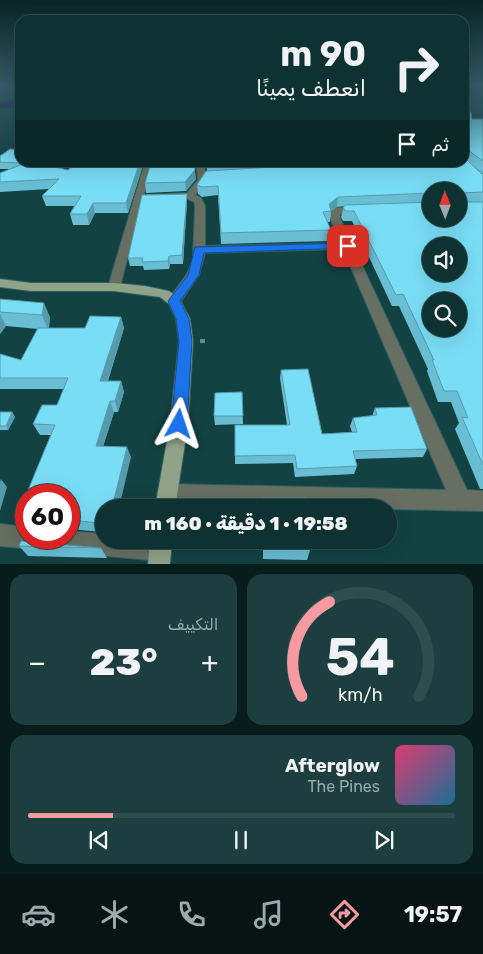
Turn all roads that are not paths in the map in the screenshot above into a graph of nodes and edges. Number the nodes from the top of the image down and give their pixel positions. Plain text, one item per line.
1 (147, 167) edge
2 (201, 167) edge
3 (213, 176) edge
4 (202, 177) junction
5 (190, 196) junction
6 (138, 198) junction
7 (372, 209) edge
8 (348, 246) junction
9 (199, 250) junction
10 (0, 283) edge
11 (114, 287) junction
12 (174, 301) junction
13 (166, 499) edge
14 (397, 500) edge
15 (460, 500) junction
16 (483, 501) edge
17 (0, 535) edge
18 (160, 551) edge

1 - 6 street
2 - 4 street
3 - 4 street
4 - 5 street
5 - 6 street
5 - 9 street
6 - 11 street
7 - 8 street
8 - 9 street
8 - 15 street
9 - 12 street
10 - 11 main road
11 - 12 main road
12 - 13 main road
14 - 15 street
15 - 16 street
17 - 18 street

